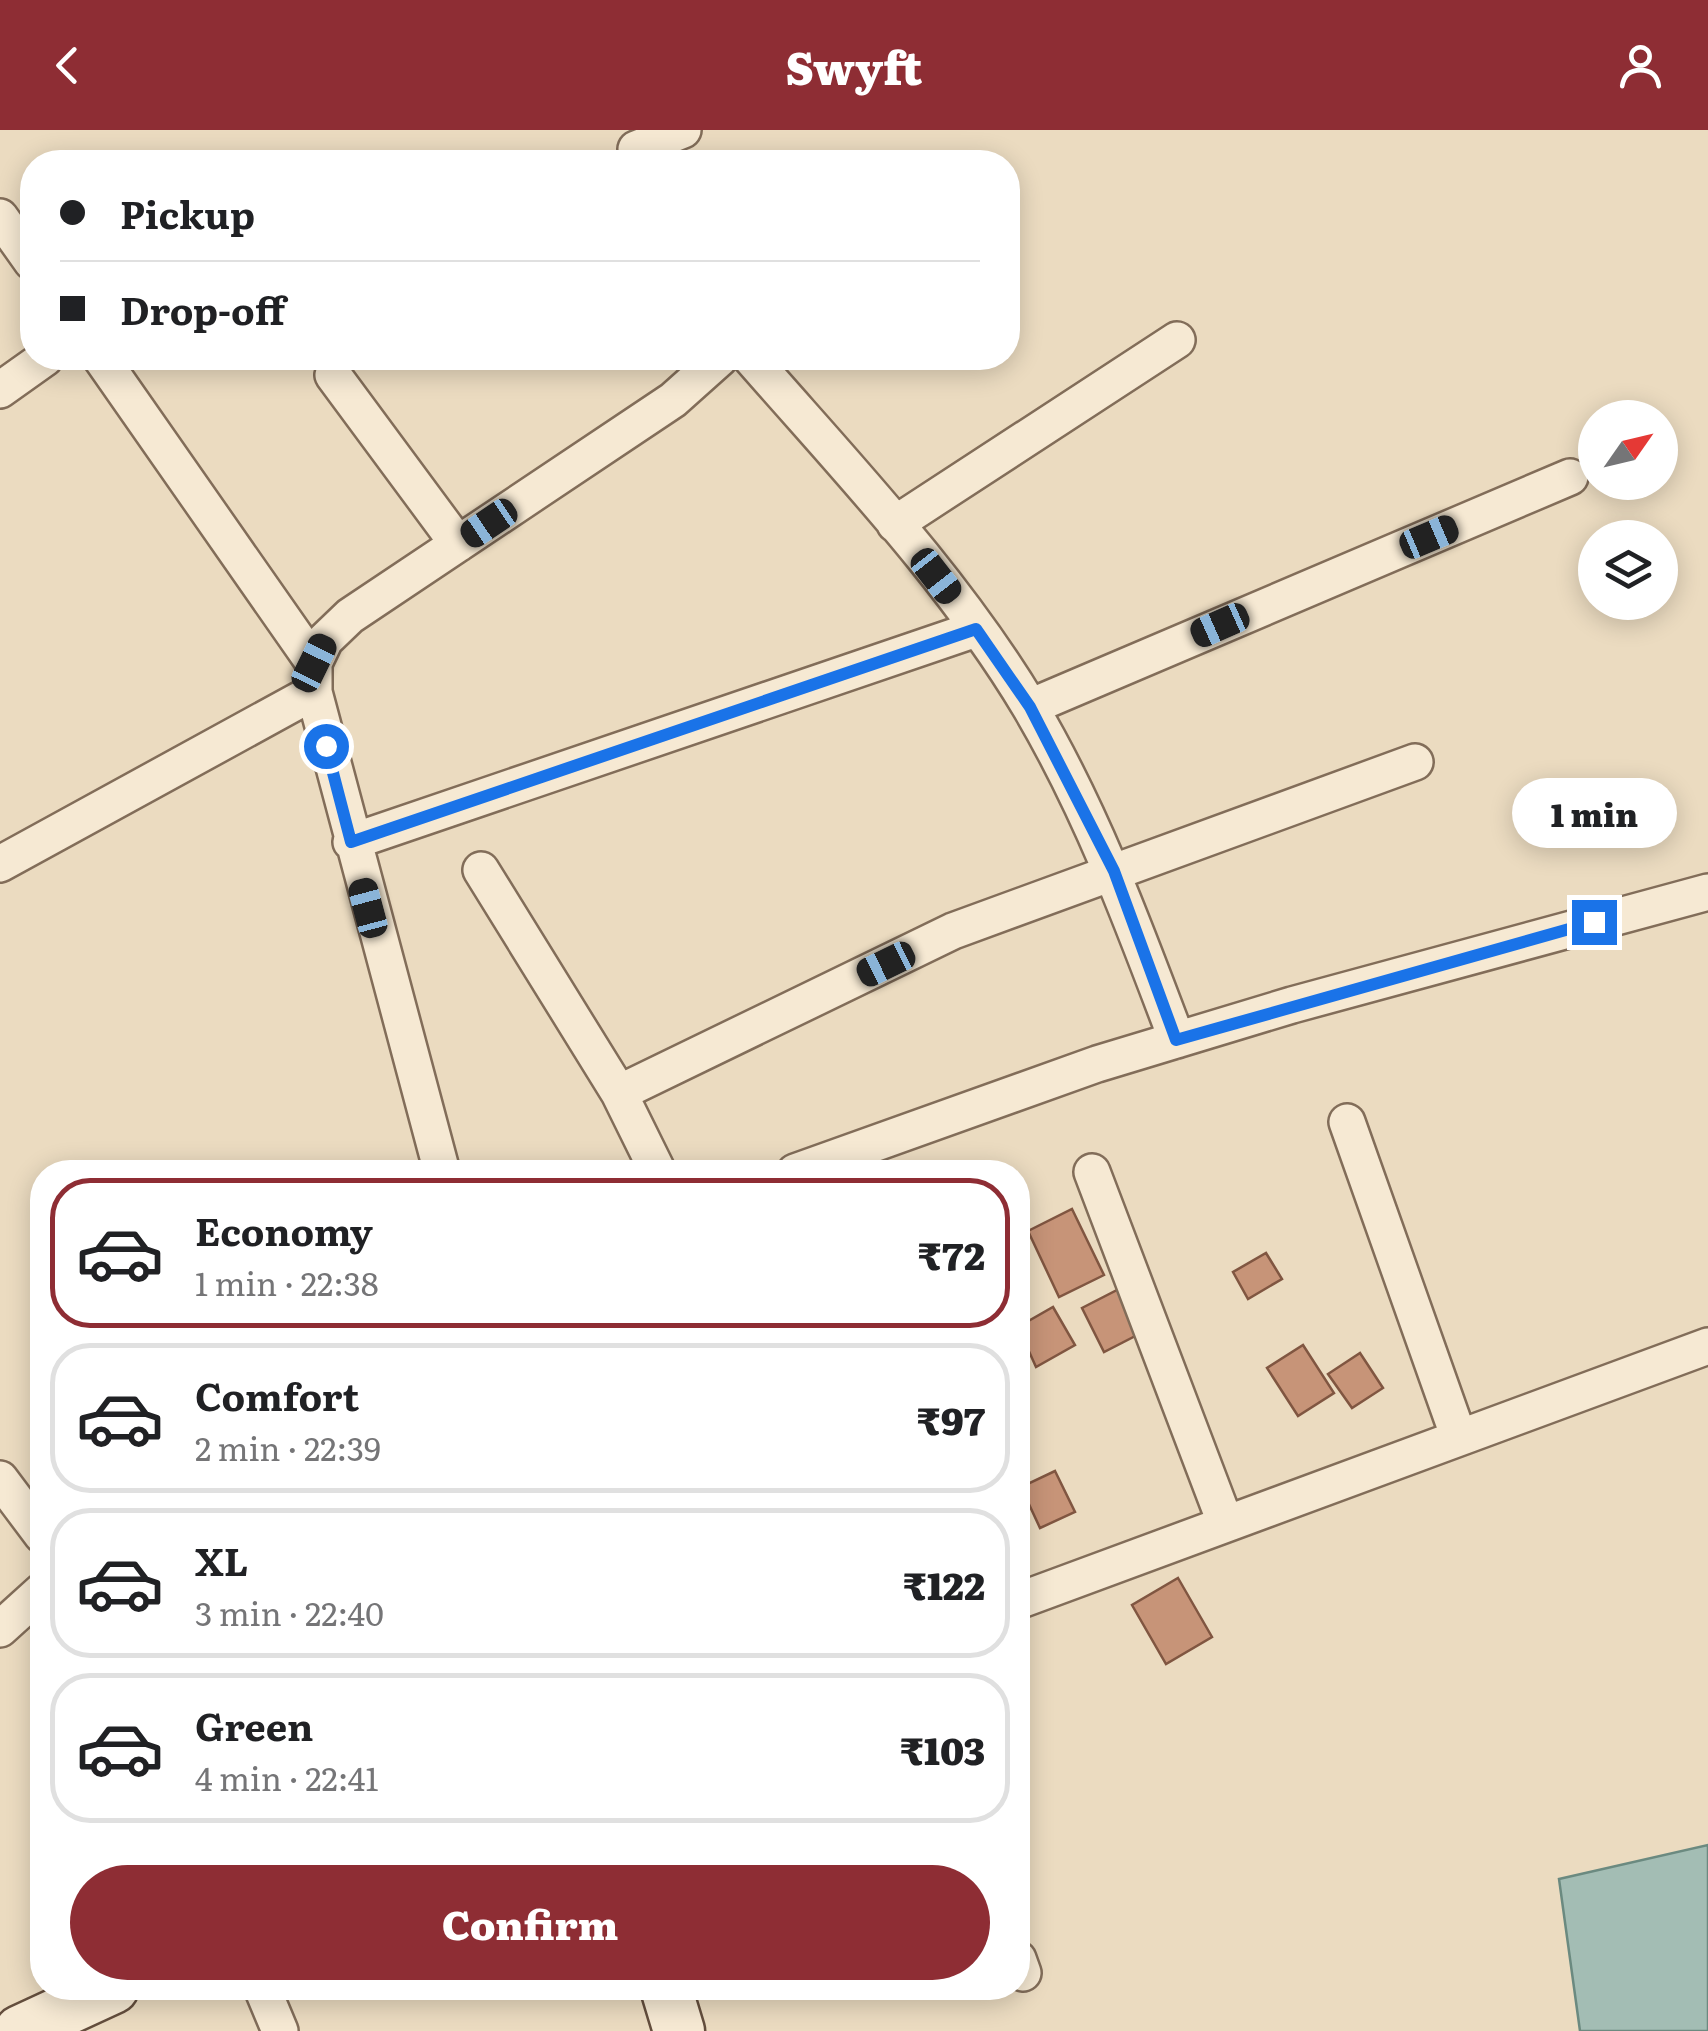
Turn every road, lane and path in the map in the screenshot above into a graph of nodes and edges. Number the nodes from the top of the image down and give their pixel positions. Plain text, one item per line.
1 (683, 130) edge
2 (635, 147) edge
3 (0, 218) edge
4 (20, 246) edge
5 (1177, 340) dead end
6 (28, 370) edge
7 (109, 370) edge
8 (707, 370) edge
9 (761, 370) edge
10 (333, 374) dead end
11 (0, 390) edge
12 (1570, 477) dead end
13 (895, 524) junction
14 (458, 544) junction
15 (976, 629) junction
16 (314, 678) junction
17 (1030, 707) junction
18 (1415, 762) dead end
19 (351, 842) junction
20 (0, 864) edge
21 (480, 870) dead end
22 (1114, 871) junction
23 (1708, 892) edge
24 (1176, 1040) junction
25 (619, 1093) junction
26 (1347, 1122) dead end
27 (439, 1160) edge
28 (652, 1160) edge
29 (834, 1160) edge
30 (1092, 1172) dead end
31 (1708, 1346) edge
32 (1458, 1435) junction
33 (0, 1479) edge
34 (30, 1519) edge
35 (1225, 1522) junction
36 (1030, 1597) edge
37 (30, 1602) edge
38 (0, 1629) edge
39 (87, 2000) edge
40 (267, 2000) edge
41 (670, 2000) edge
42 (20, 2031) edge
43 (280, 2031) edge
44 (679, 2031) edge

1 - 2 street
3 - 4 street
5 - 13 street
6 - 11 street
7 - 16 street
8 - 14 street
9 - 13 street
10 - 14 street
12 - 17 street
13 - 15 street
14 - 16 street
15 - 17 street
15 - 19 street
16 - 19 street
16 - 20 street
17 - 22 street
18 - 22 street
19 - 27 street
21 - 25 street
22 - 24 street
22 - 25 street
23 - 24 street
24 - 29 street
25 - 28 street
26 - 32 street
30 - 35 street
31 - 32 street
32 - 35 street
33 - 34 street
35 - 36 street
37 - 38 street
39 - 42 street
40 - 43 street
41 - 44 street

